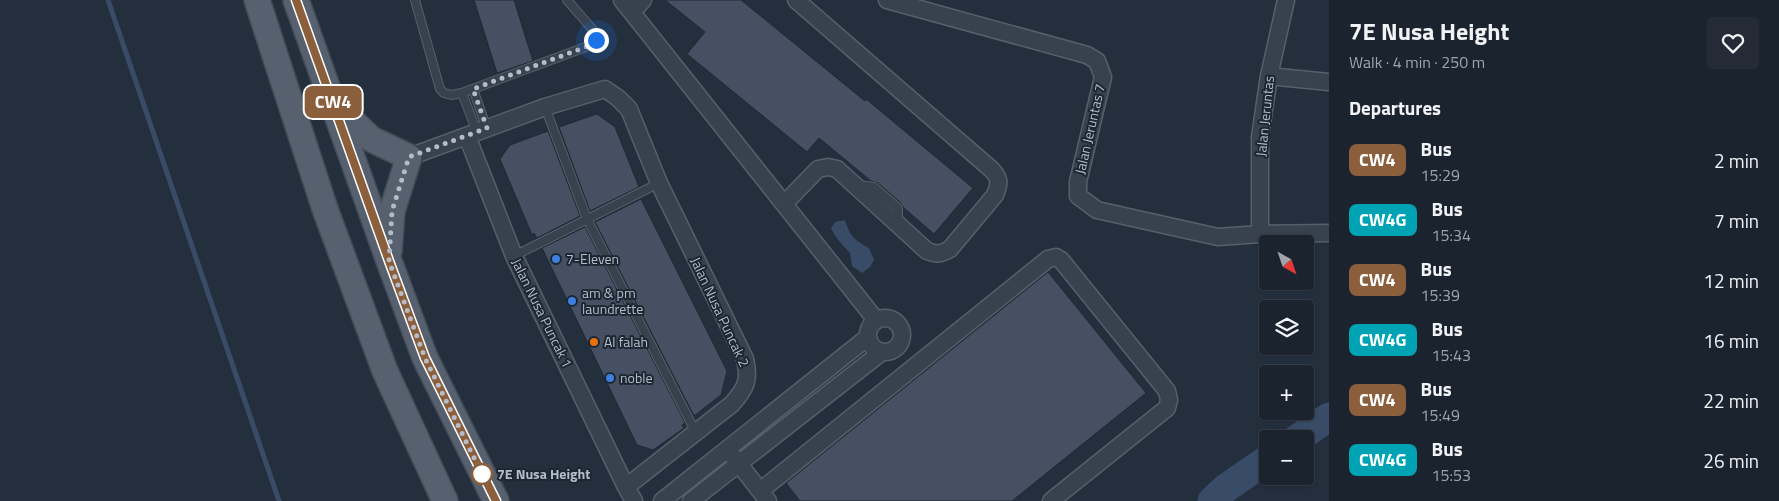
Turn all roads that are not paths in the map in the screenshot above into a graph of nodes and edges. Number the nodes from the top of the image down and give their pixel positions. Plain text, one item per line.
1 (257, 0) edge
2 (296, 0) edge
3 (415, 0) edge
4 (567, 0) edge
5 (796, 0) edge
6 (887, 0) edge
7 (1286, 0) edge
8 (632, 4) edge
9 (1269, 76) junction
10 (1329, 82) edge
11 (473, 89) junction
12 (462, 93) junction
13 (333, 101) junction
14 (545, 107) junction
15 (477, 132) junction
16 (409, 157) junction
17 (660, 183) junction
18 (784, 204) junction
19 (587, 219) junction
20 (1329, 233) edge
21 (1260, 234) junction
22 (514, 256) junction
23 (389, 261) junction
24 (876, 320) junction
25 (868, 337) junction
26 (882, 352) junction
27 (696, 433) junction
28 (728, 449) junction
29 (739, 464) junction
30 (630, 494) edge
31 (764, 496) edge
32 (445, 501) edge
33 (496, 501) edge
34 (662, 501) edge
35 (691, 501) edge
36 (1051, 501) edge

1 - 32 main road
2 - 13 main road
3 - 12 lane
4 - 11 lane
5 - 18 street
6 - 21 street, Jalan Jeruntas 7
7 - 9 street, Jalan Jeruntas
8 - 18 street
9 - 10 street
9 - 21 street, Jalan Jeruntas
11 - 12 lane
11 - 15 lane
12 - 15 lane
13 - 16 main road
13 - 23 main road
14 - 15 street
14 - 17 street, Jalan Nusa Puncak 2
14 - 19 lane
15 - 16 street
15 - 22 street, Jalan Nusa Puncak 1
16 - 23 main road
17 - 19 lane
17 - 27 street, Jalan Nusa Puncak 2
18 - 24 street
19 - 22 lane
19 - 27 lane
20 - 21 street
22 - 30 street, Jalan Nusa Puncak 1
23 - 33 main road
24 - 25 street
24 - 26 street
25 - 26 street
25 - 28 street
26 - 29 street
27 - 30 street, Jalan Nusa Puncak 2
28 - 29 street
28 - 34 street
29 - 31 street
29 - 35 street
31 - 36 street

